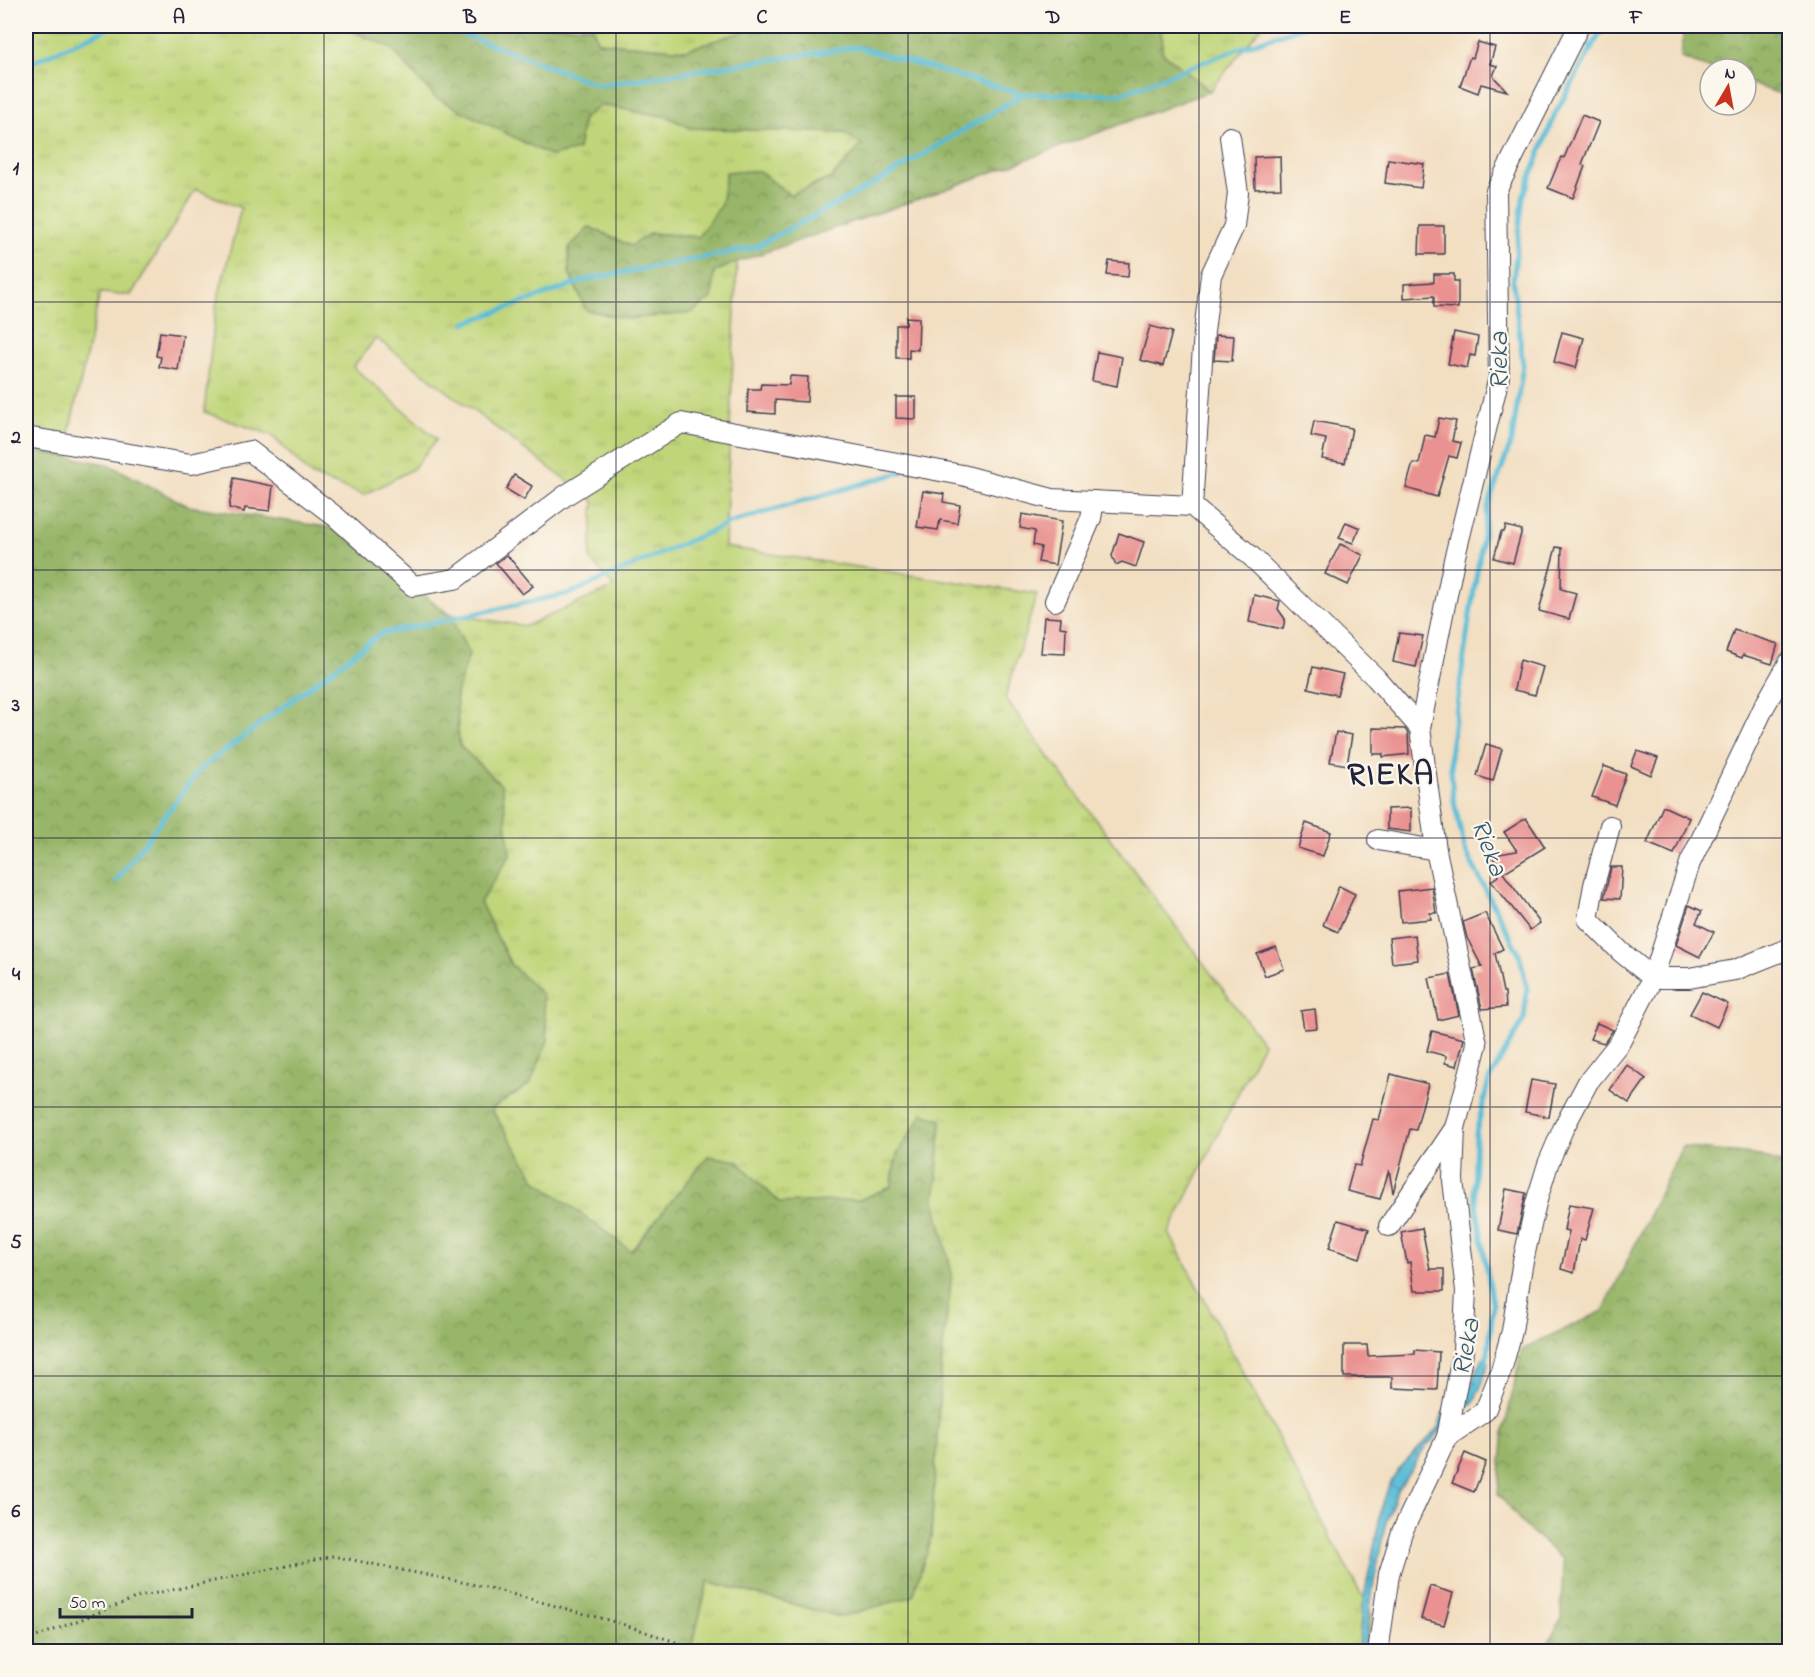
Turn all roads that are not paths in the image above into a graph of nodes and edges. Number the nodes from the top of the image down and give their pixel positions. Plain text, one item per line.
1 (1579, 26) edge
2 (1230, 137) dead end
3 (26, 437) edge
4 (1094, 501) junction
5 (1192, 506) junction
6 (1055, 601) dead end
7 (1790, 661) edge
8 (1420, 728) junction
9 (1610, 826) dead end
10 (1378, 840) dead end
11 (1436, 850) junction
12 (1790, 948) edge
13 (1653, 978) junction
14 (1455, 1128) junction
15 (1389, 1226) dead end
16 (1448, 1436) junction
17 (1378, 1652) edge

1 - 8 street
2 - 5 street
3 - 4 street
4 - 5 street
4 - 6 street
5 - 8 street
7 - 13 street
8 - 11 street
9 - 13 street
10 - 11 street
11 - 14 street
12 - 13 street
13 - 16 street
14 - 15 street
14 - 16 street
16 - 17 street

